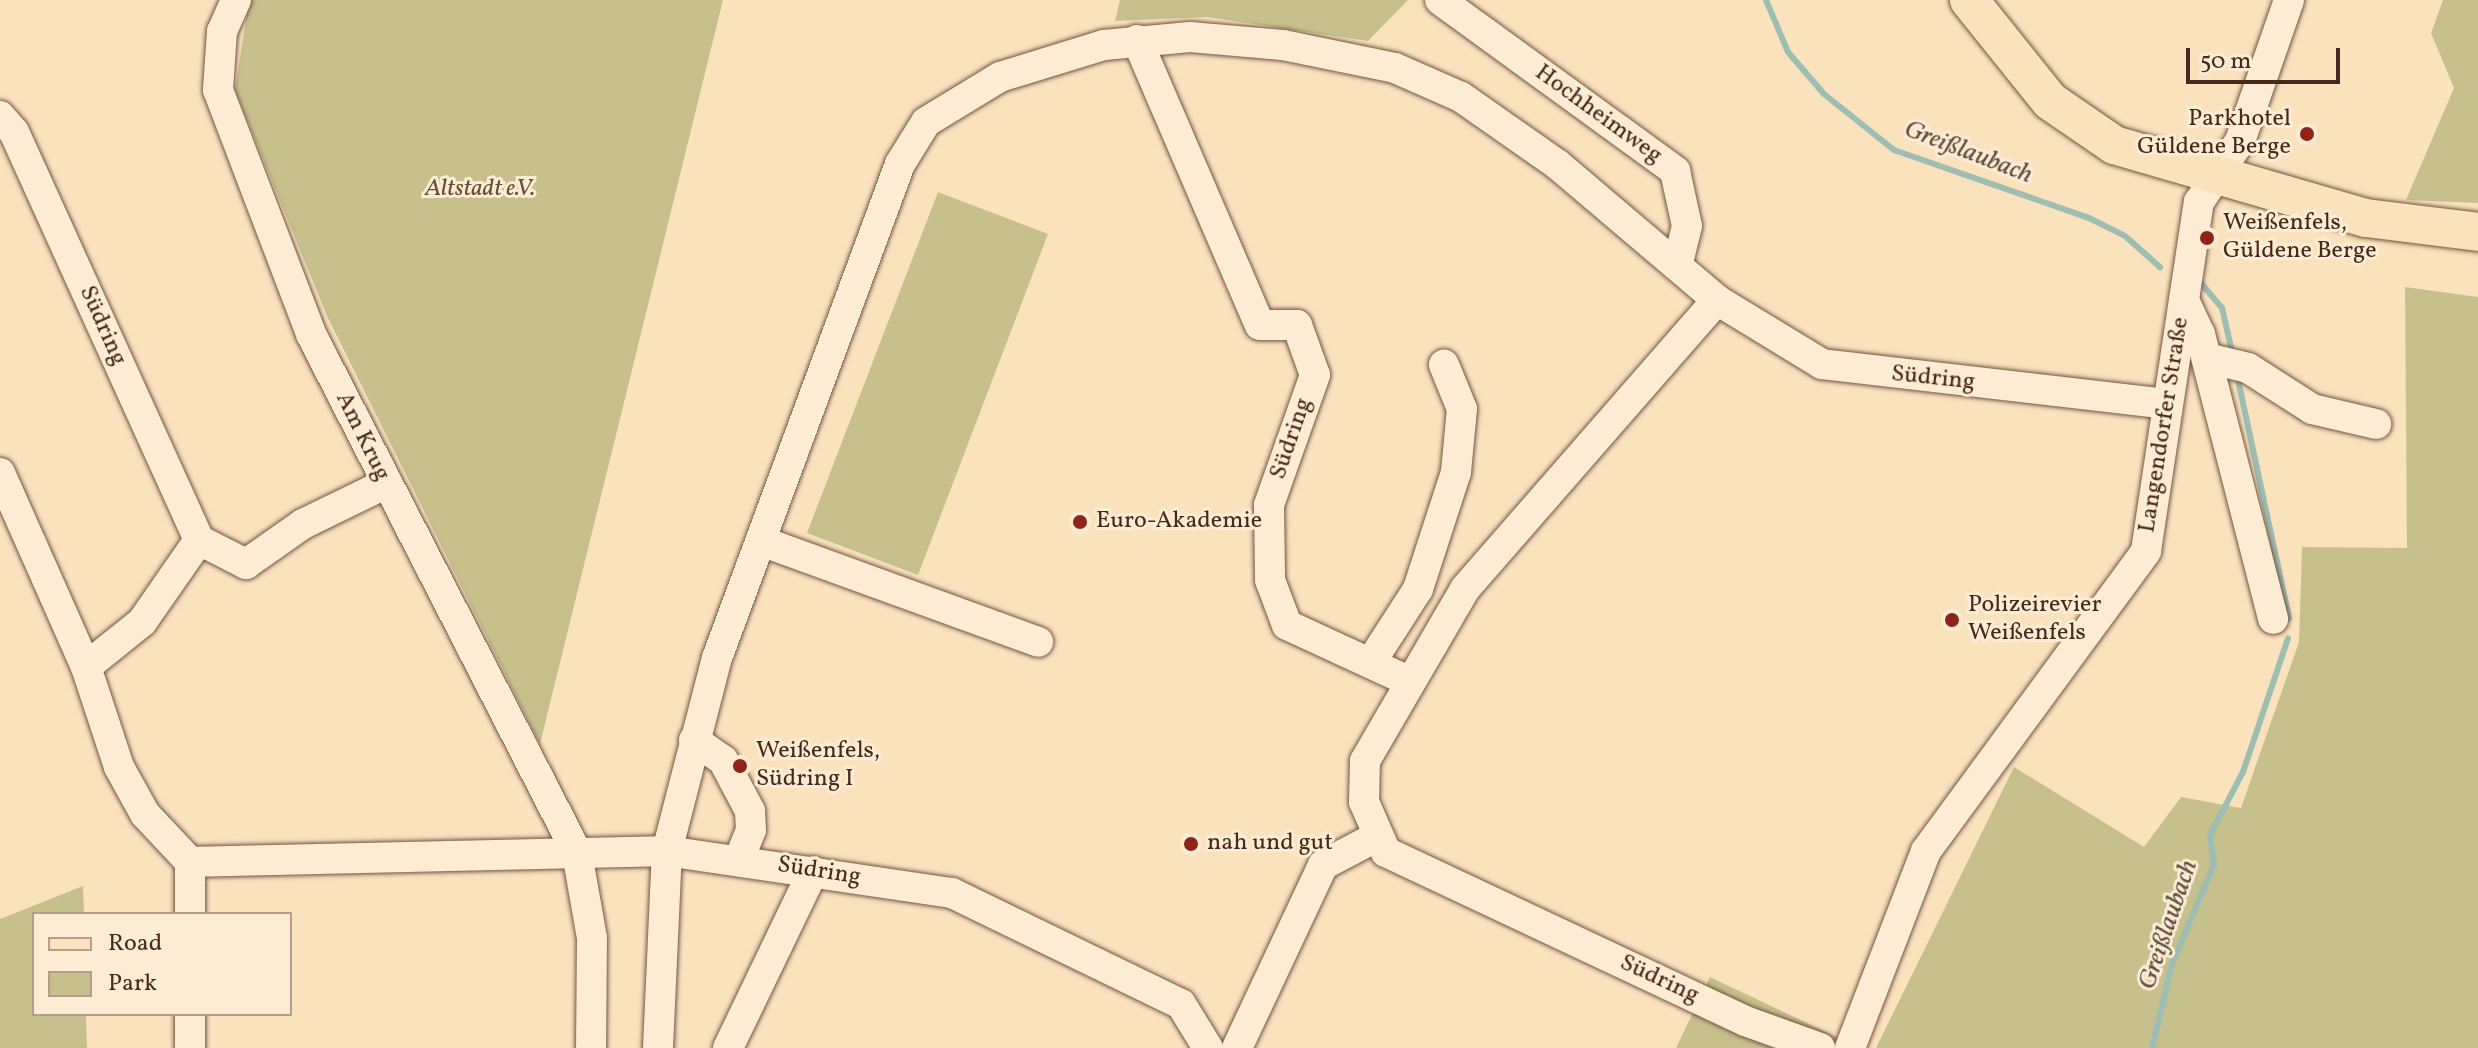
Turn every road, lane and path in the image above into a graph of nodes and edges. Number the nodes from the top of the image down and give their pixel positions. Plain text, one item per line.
1 (236, 0) edge
2 (1440, 0) edge
3 (1969, 0) edge
4 (2289, 0) edge
5 (1137, 40) junction
6 (0, 116) edge
7 (2214, 178) junction
8 (2478, 232) edge
9 (1677, 266) junction
10 (1717, 300) junction
11 (2184, 300) junction
12 (2207, 358) junction
13 (1444, 365) dead end
14 (2167, 404) junction
15 (2376, 424) dead end
16 (0, 473) edge
17 (385, 484) junction
18 (199, 540) junction
19 (761, 541) junction
20 (2273, 619) dead end
21 (1038, 642) dead end
22 (1371, 662) junction
23 (86, 667) junction
24 (1409, 681) junction
25 (694, 740) junction
26 (1376, 837) junction
27 (667, 851) junction
28 (577, 853) junction
29 (739, 859) junction
30 (190, 862) junction
31 (813, 871) junction
32 (190, 912) edge
33 (190, 1016) edge
34 (190, 1048) edge
35 (591, 1048) edge
36 (658, 1048) edge
37 (728, 1048) edge
38 (1208, 1048) edge
39 (1237, 1048) edge
40 (1820, 1048) edge
41 (1850, 1048) edge

1 - 17 street, Am Krug
2 - 9 street, Hochheimweg
3 - 7 main road
4 - 7 street, Langendorfer Straße
5 - 9 street, Südring
5 - 19 street, Südring
5 - 22 street, Südring
6 - 18 street, Südring
7 - 8 main road
7 - 11 street, Langendorfer Straße
9 - 10 street, Südring
10 - 14 street, Südring
10 - 24 street
11 - 12 street
11 - 14 street, Langendorfer Straße
12 - 15 street
12 - 20 street
13 - 22 street
14 - 41 street, Langendorfer Straße
16 - 23 street
17 - 18 street
17 - 28 street, Am Krug
18 - 23 street
19 - 21 street
19 - 25 street, Südring
22 - 24 street, Südring
23 - 30 street
24 - 26 street
25 - 27 street, Südring
25 - 29 street
26 - 39 street
26 - 40 street, Südring
27 - 28 street, Südring
27 - 29 street, Südring
27 - 36 street, Südring
28 - 30 street, Südring
28 - 35 street
29 - 31 street, Südring
30 - 32 street
31 - 37 street
31 - 38 street, Südring
33 - 34 street

